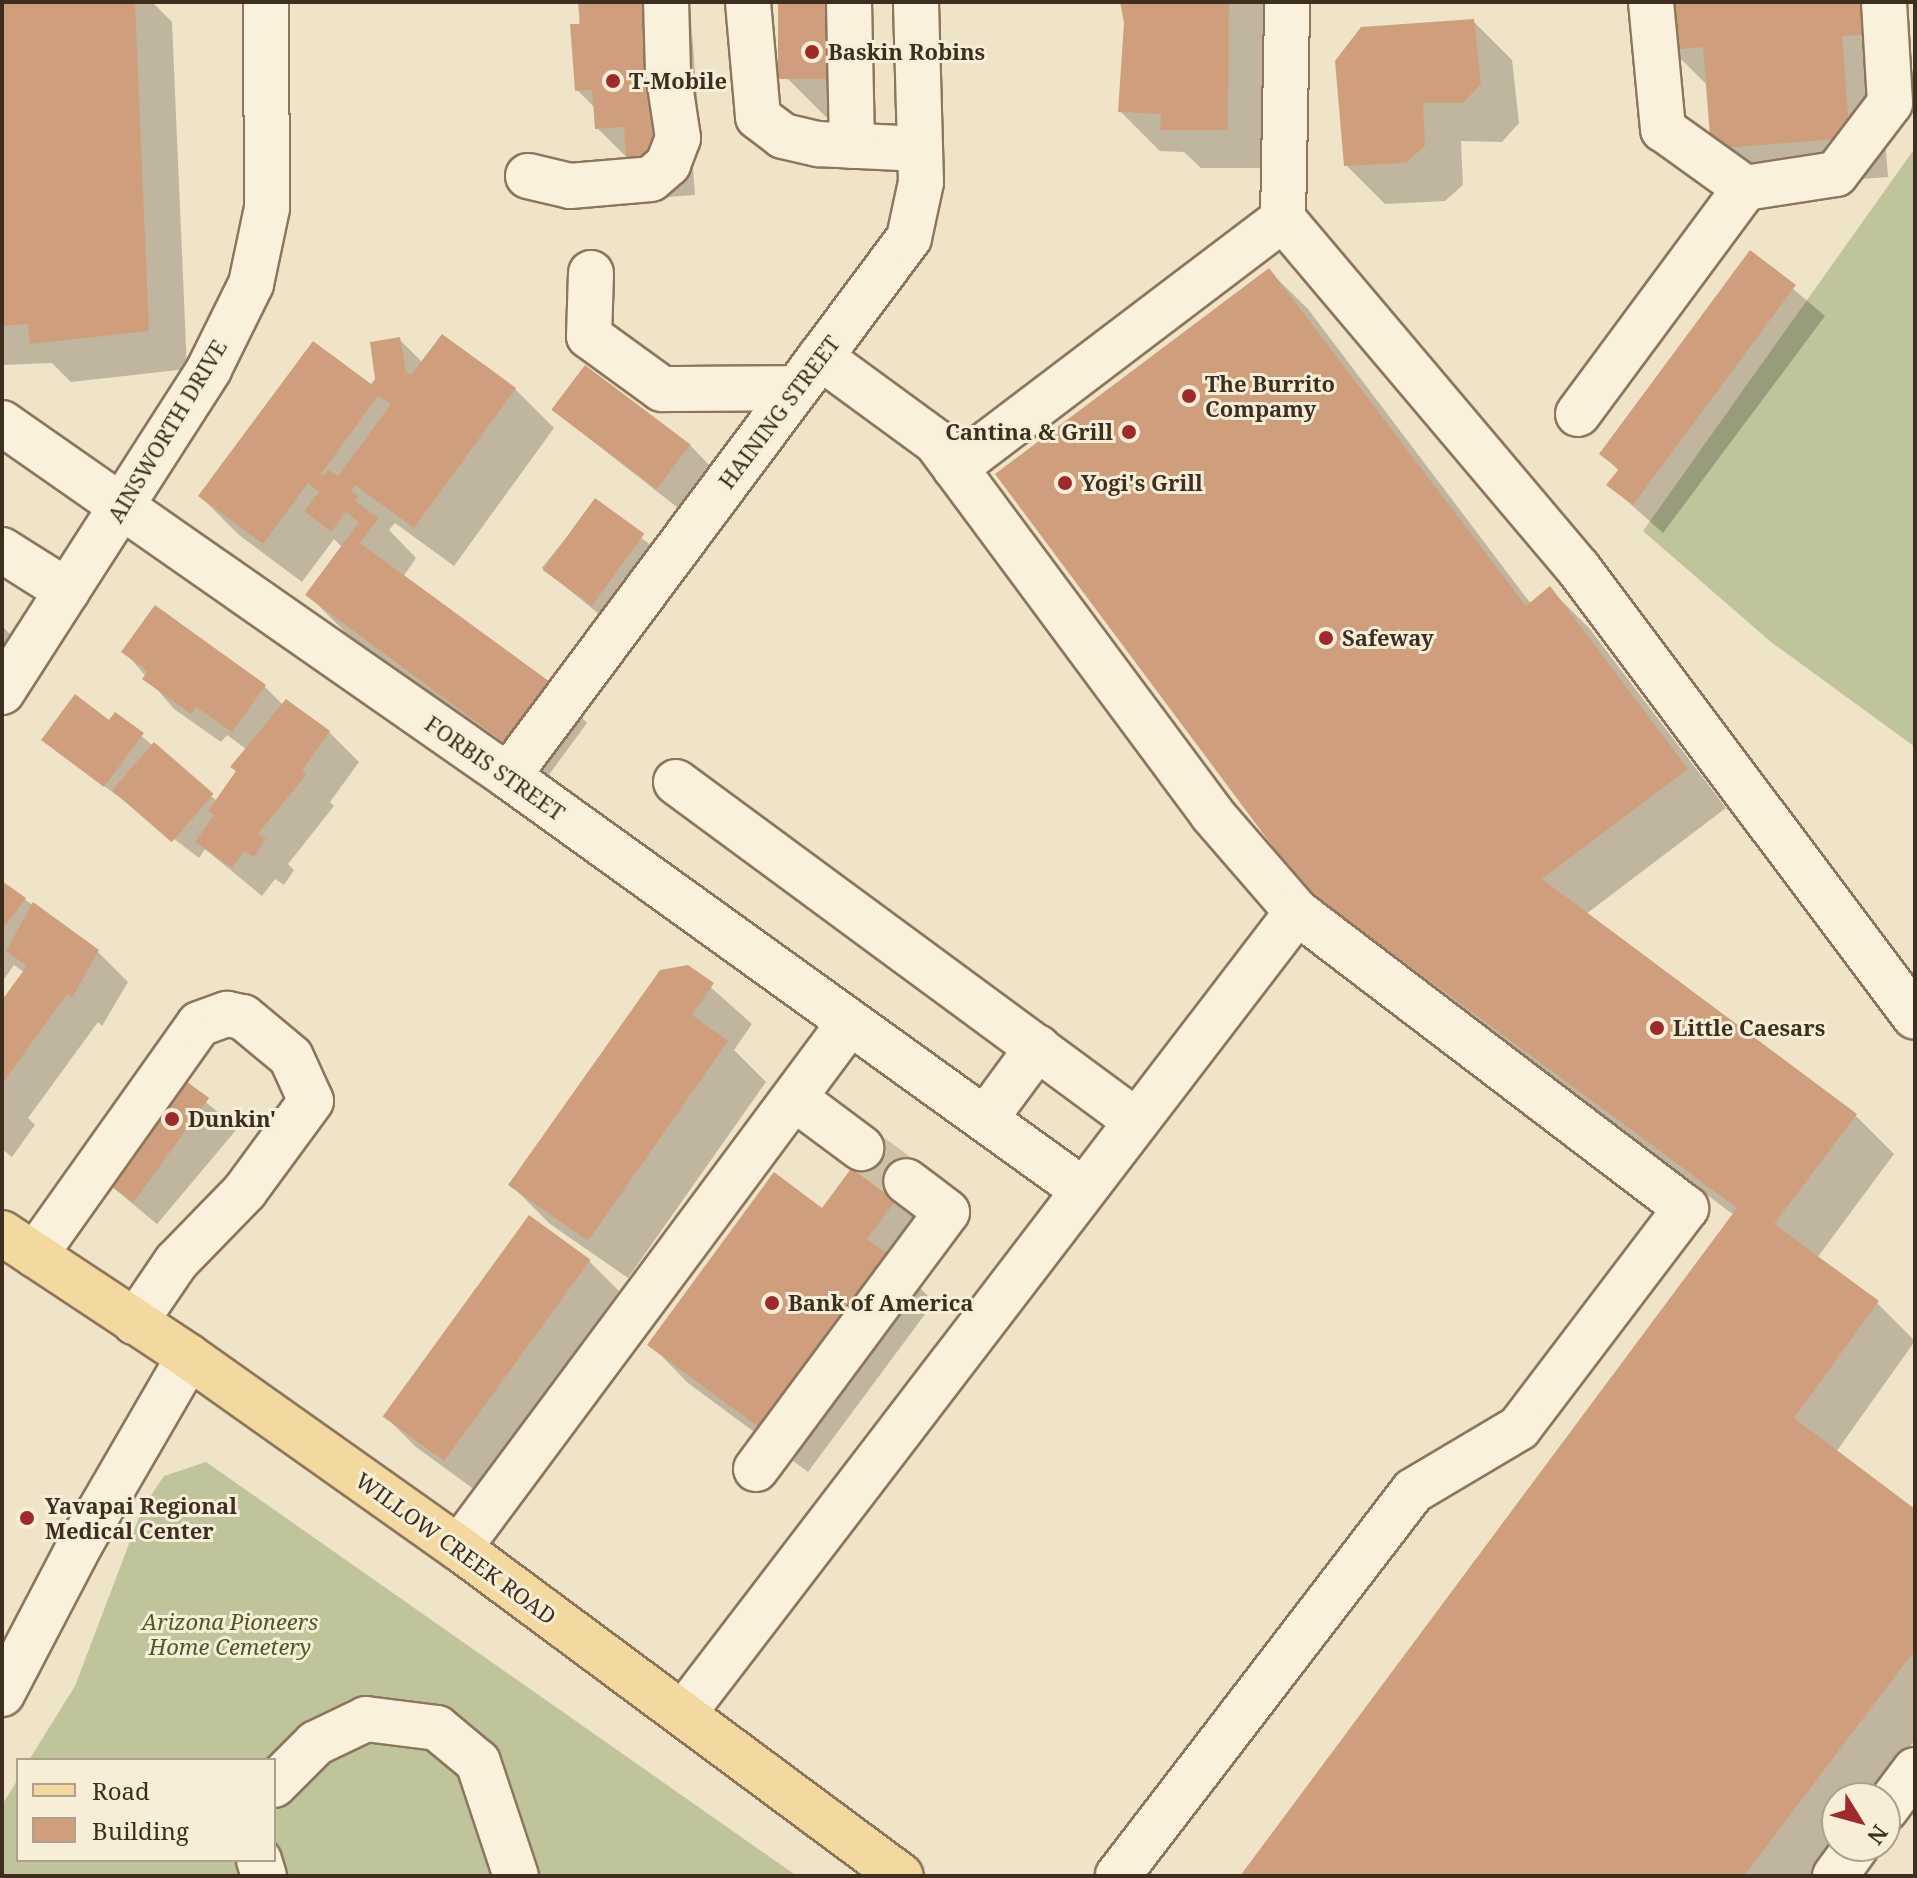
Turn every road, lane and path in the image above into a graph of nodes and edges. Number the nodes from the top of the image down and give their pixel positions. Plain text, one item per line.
1 (266, 2) edge
2 (666, 2) edge
3 (748, 2) edge
4 (849, 2) edge
5 (916, 2) edge
6 (1287, 2) edge
7 (1651, 2) edge
8 (1884, 2) edge
9 (852, 146) junction
10 (920, 149) junction
11 (528, 176) dead end
12 (1745, 188) junction
13 (1283, 219) junction
14 (591, 273) dead end
15 (809, 372) junction
16 (1578, 414) dead end
17 (2, 423) edge
18 (955, 468) junction
19 (122, 506) junction
20 (2, 550) edge
21 (67, 591) junction
22 (2, 692) edge
23 (508, 776) junction
24 (676, 782) dead end
25 (1297, 912) junction
26 (1915, 1017) edge
27 (850, 1022) junction
28 (1038, 1047) junction
29 (794, 1098) junction
30 (985, 1119) junction
31 (1136, 1121) junction
32 (861, 1148) tunnel mouth
33 (906, 1181) tunnel mouth
34 (1083, 1190) junction
35 (19, 1244) edge
36 (135, 1322) junction
37 (189, 1357) junction
38 (756, 1469) dead end
39 (459, 1548) junction
40 (2, 1694) edge
41 (683, 1714) junction
42 (1915, 1770) edge
43 (276, 1783) edge
44 (1901, 1789) edge
45 (877, 1869) edge
46 (516, 1876) edge
47 (1118, 1876) edge

1 - 19 street, AINSWORTH DRIVE
2 - 11 street
3 - 9 street
4 - 9 street
5 - 10 street, HAINING STREET
6 - 13 street
7 - 12 street
8 - 12 street
9 - 10 street
10 - 15 street, HAINING STREET
12 - 16 street
13 - 18 street
13 - 26 street
14 - 15 street
15 - 18 street
15 - 23 street, HAINING STREET
17 - 19 street, FORBIS STREET
18 - 25 street
19 - 21 street, AINSWORTH DRIVE
19 - 23 street, FORBIS STREET
20 - 21 street
21 - 22 street, AINSWORTH DRIVE
23 - 27 street, FORBIS STREET
24 - 28 street
25 - 31 street
25 - 47 street
27 - 29 street
27 - 30 street, FORBIS STREET
28 - 30 street
28 - 31 street
29 - 32 street
29 - 39 street
30 - 34 street, FORBIS STREET
31 - 34 street
33 - 38 street
34 - 41 street
35 - 36 main road, WILLOW CREEK ROAD
35 - 36 street
36 - 37 main road, WILLOW CREEK ROAD
37 - 39 main road, WILLOW CREEK ROAD
37 - 40 street
39 - 41 main road, WILLOW CREEK ROAD
41 - 45 main road, WILLOW CREEK ROAD
42 - 44 street
43 - 46 street

